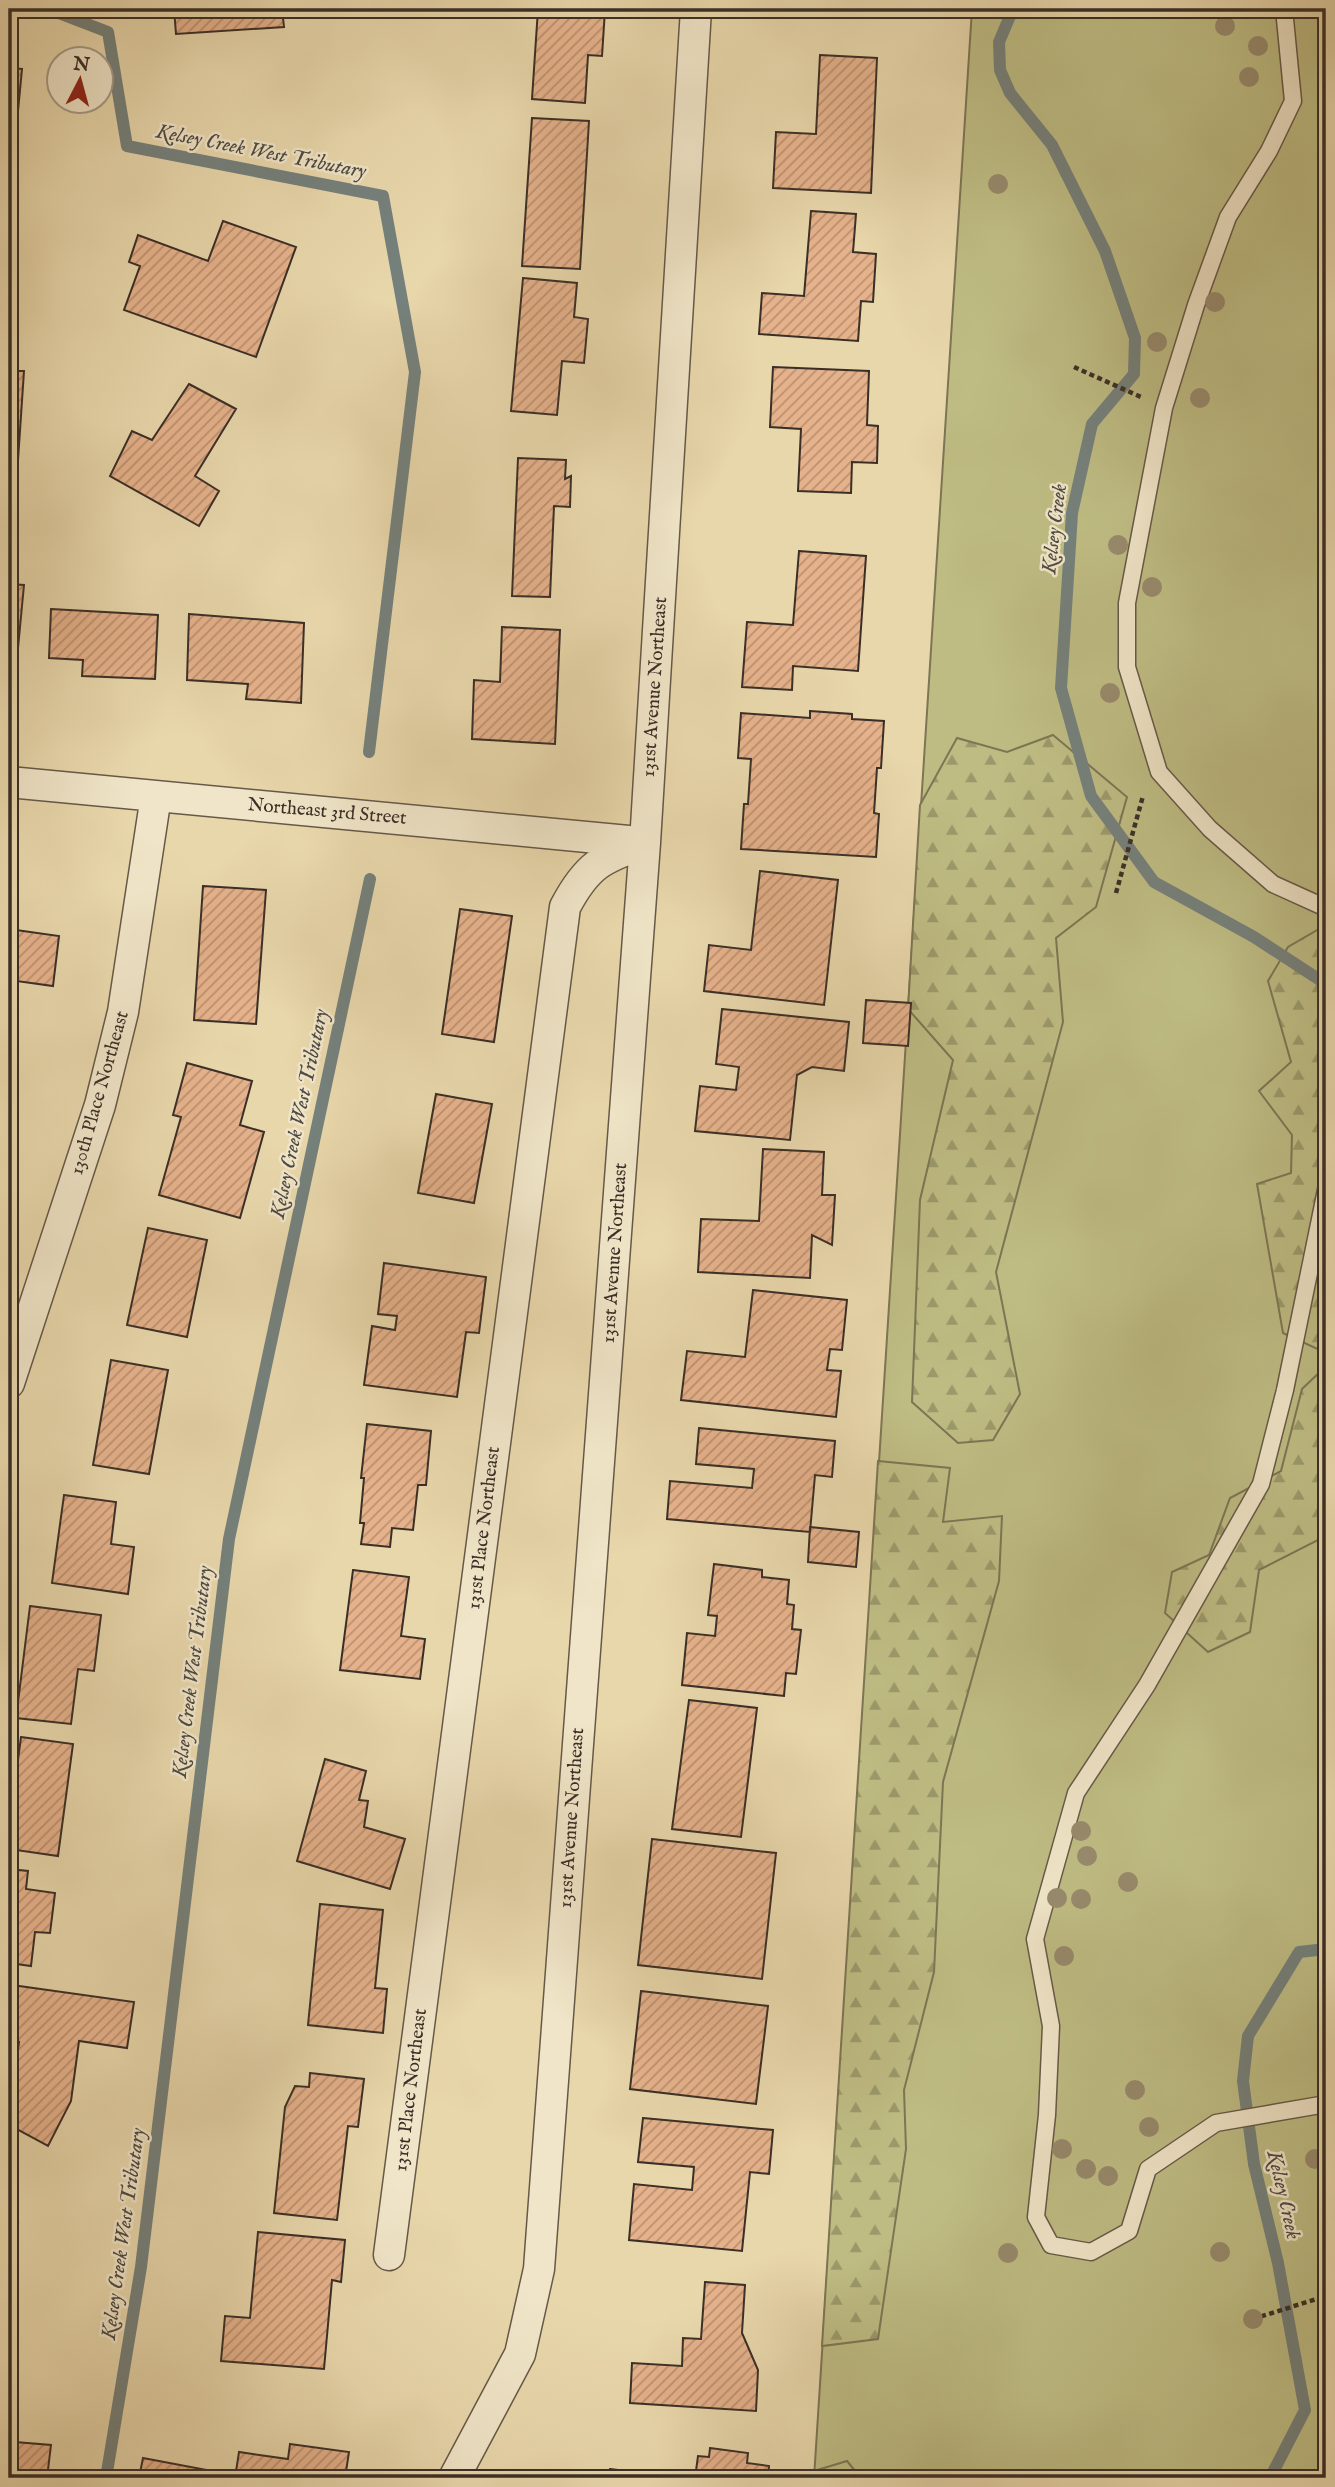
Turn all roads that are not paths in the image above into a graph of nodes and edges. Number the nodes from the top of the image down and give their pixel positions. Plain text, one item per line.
1 (696, 9) edge
2 (1284, 9) edge
3 (9, 782) edge
4 (156, 796) junction
5 (645, 843) junction
6 (1326, 908) edge
7 (1326, 1190) edge
8 (9, 1383) edge
9 (1326, 2104) edge
10 (389, 2255) dead end
11 (454, 2478) edge

1 - 5 street, 131st Avenue Northeast
2 - 6 lane
3 - 4 street, Northeast 3rd Street
4 - 5 street, Northeast 3rd Street
4 - 8 street, 130th Place Northeast
5 - 10 street, 131st Place Northeast
5 - 11 street, 131st Avenue Northeast
7 - 9 lane

